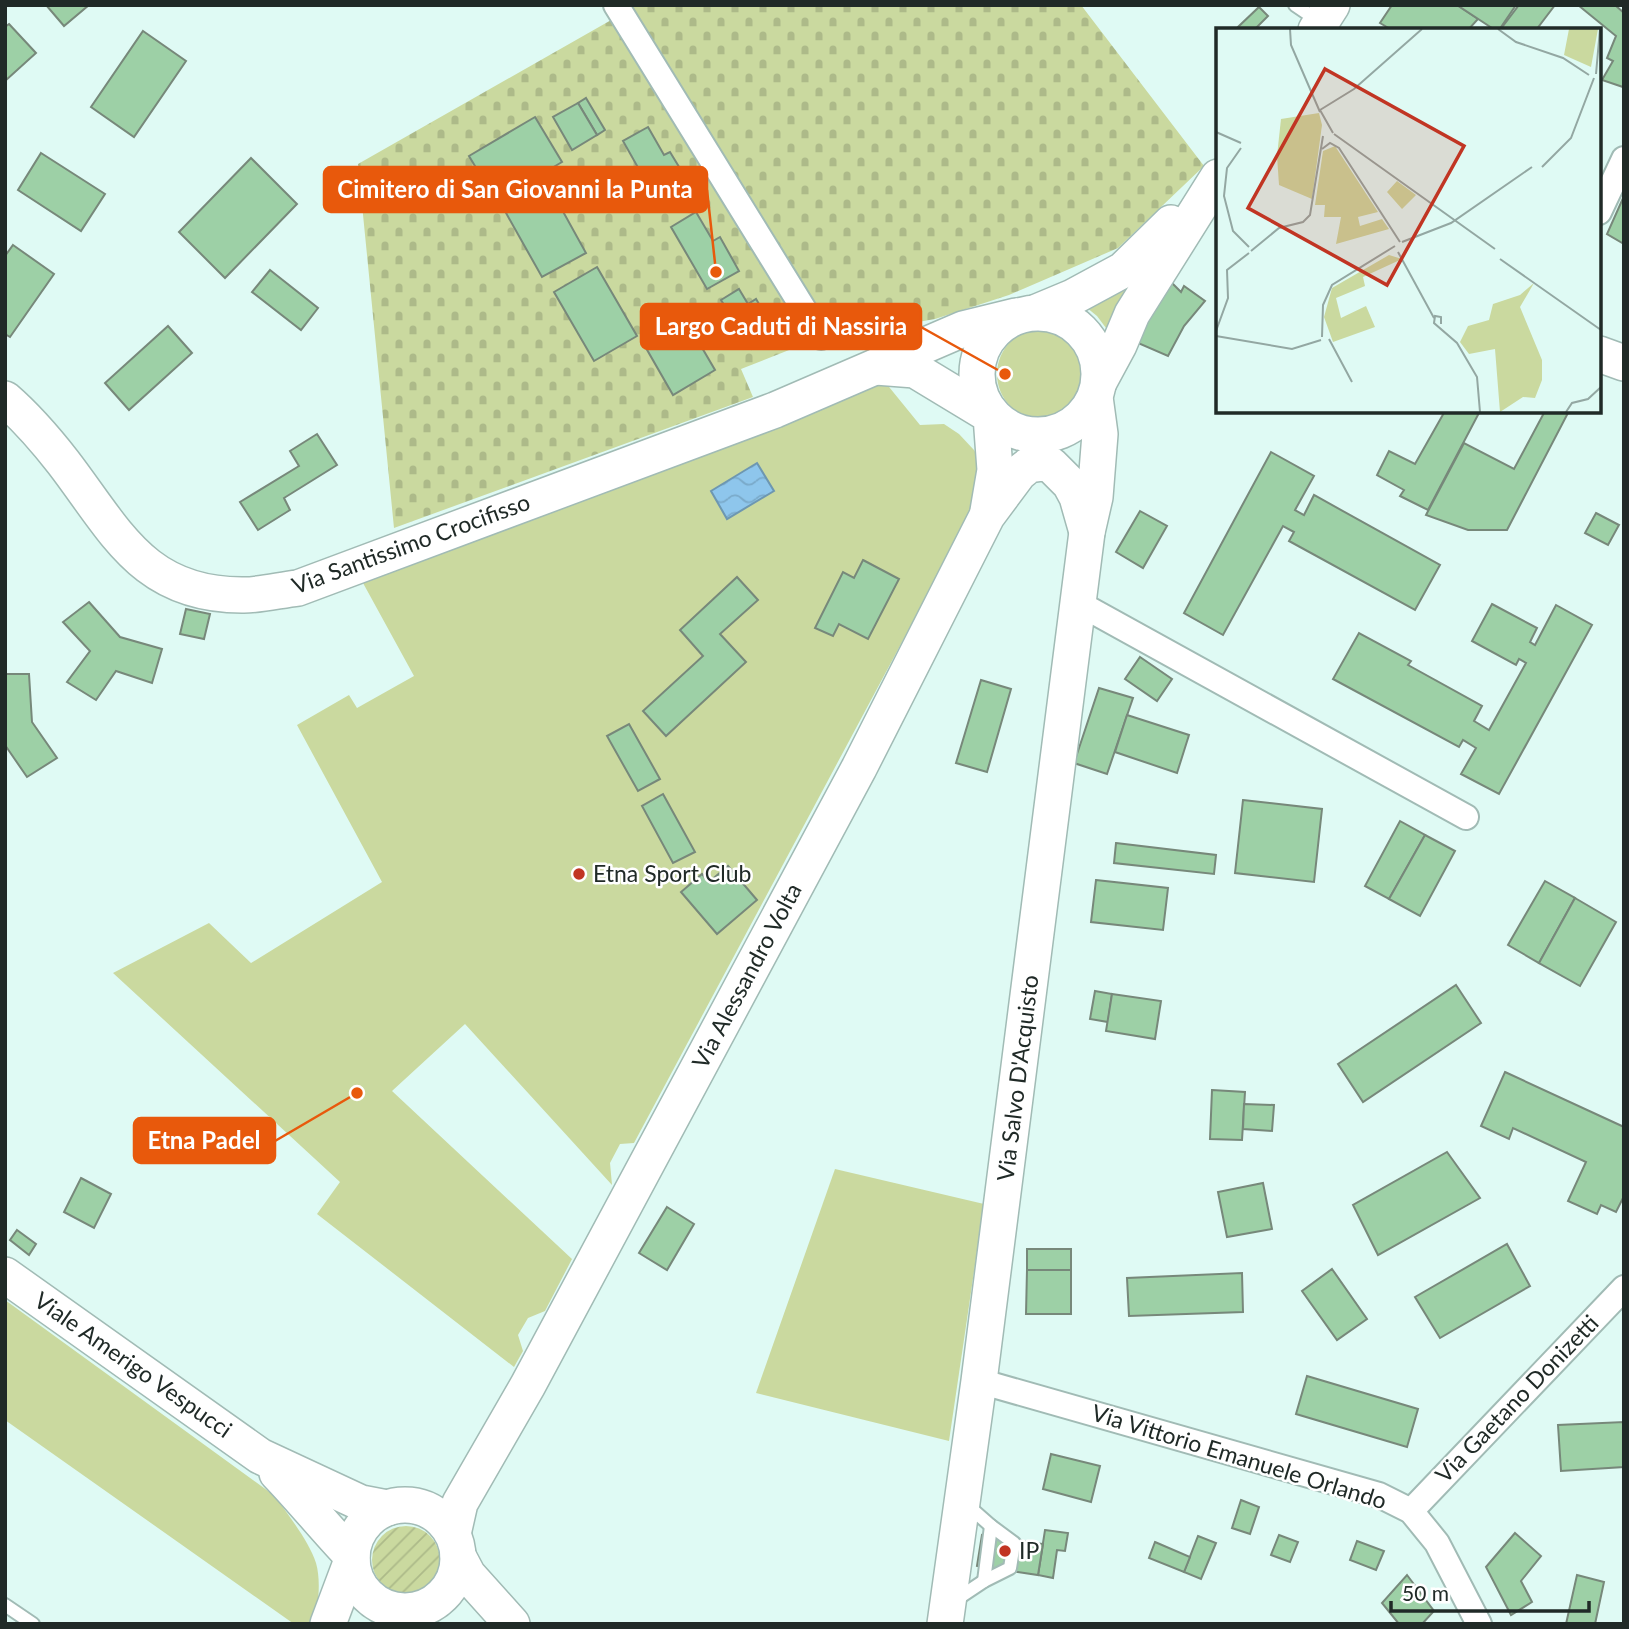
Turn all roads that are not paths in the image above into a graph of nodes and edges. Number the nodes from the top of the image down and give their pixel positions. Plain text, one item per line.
1 (616, 5) edge
2 (1624, 159) edge
3 (1216, 173) edge
4 (1216, 180) edge
5 (1601, 208) edge
6 (1027, 314) junction
7 (821, 337) dead end
8 (1601, 355) edge
9 (1624, 363) edge
10 (876, 367) junction
11 (1097, 389) junction
12 (5, 399) edge
13 (992, 416) junction
14 (1046, 450) junction
15 (987, 516) junction
16 (1087, 532) junction
17 (1080, 604) junction
18 (1466, 817) dead end
19 (5, 1275) edge
20 (1624, 1288) edge
21 (979, 1381) junction
22 (499, 1432) junction
23 (260, 1455) junction
24 (962, 1500) junction
25 (399, 1506) junction
26 (1411, 1511) junction
27 (991, 1526) junction
28 (456, 1545) junction
29 (352, 1558) junction
30 (984, 1581) junction
31 (5, 1605) edge
32 (946, 1614) edge
33 (397, 1615) edge
34 (33, 1624) edge
35 (328, 1624) edge
36 (446, 1624) edge
37 (512, 1624) edge
38 (1479, 1624) edge

1 - 7 street
2 - 5 street
3 - 6 street
4 - 11 street
6 - 10 street, Via Santissimo Crocifisso
6 - 11 street
6 - 13 street
8 - 9 street
10 - 12 street, Via Santissimo Crocifisso
10 - 13 street
11 - 14 street
11 - 16 street
13 - 14 street
13 - 15 street
14 - 15 street
14 - 16 street
15 - 22 street, Via Alessandro Volta
16 - 17 street, Via Salvo D'Acquisto
17 - 18 street
17 - 21 street, Via Salvo D'Acquisto
19 - 23 street, Viale Amerigo Vespucci
20 - 26 street, Via Gaetano Donizetti
21 - 24 street, Via Salvo D'Acquisto
21 - 26 street, Via Vittorio Emanuele Orlando
22 - 25 street
22 - 28 street
23 - 25 street
23 - 29 street
24 - 27 lane
24 - 32 street, Via Salvo D'Acquisto
25 - 28 street
25 - 29 street
26 - 38 street, Via Vittorio Emanuele Orlando
27 - 30 lane
27 - 30 lane
28 - 33 street
28 - 37 street
29 - 33 street
29 - 35 street
30 - 32 lane
31 - 34 lane
33 - 36 street

